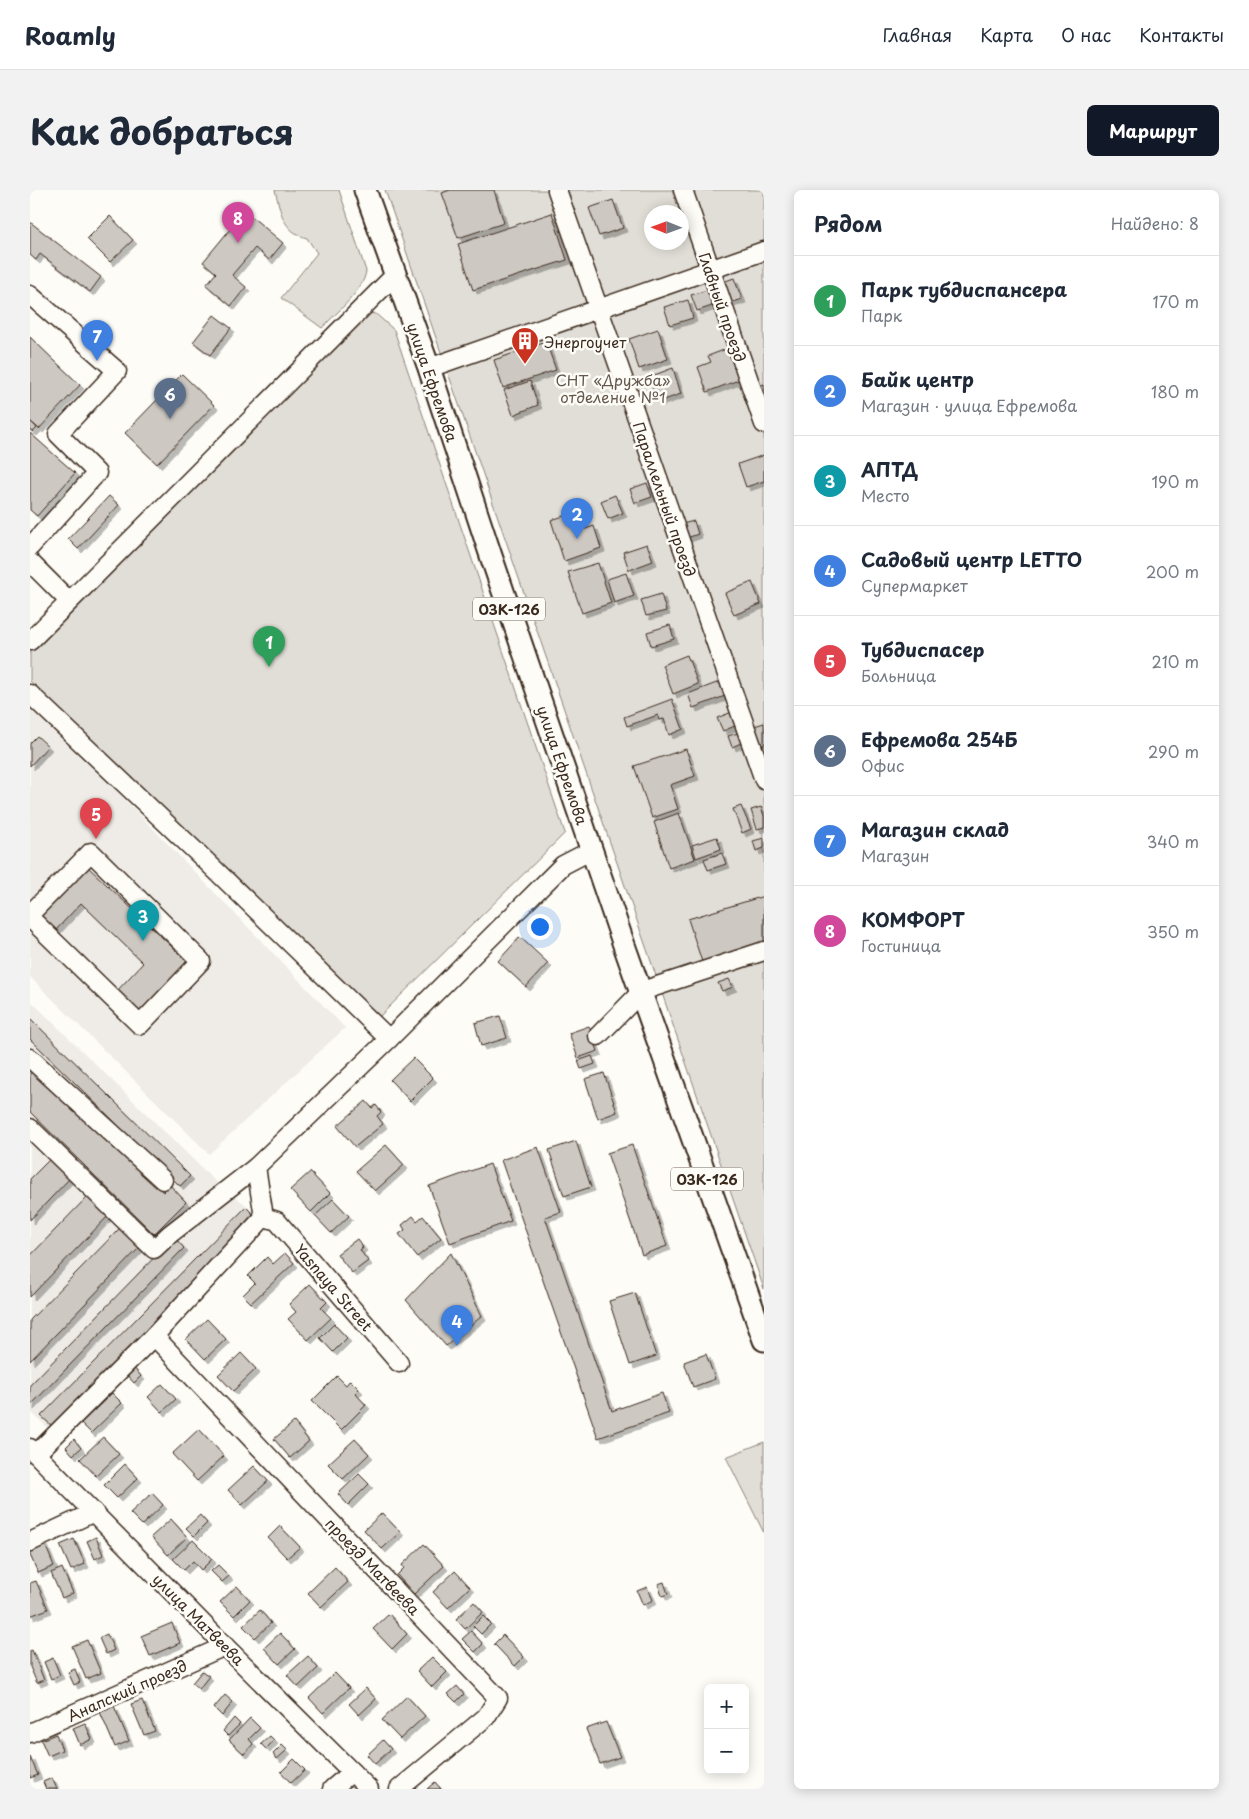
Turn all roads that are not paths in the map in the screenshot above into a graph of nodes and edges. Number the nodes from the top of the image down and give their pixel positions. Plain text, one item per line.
1 (365, 190) edge
2 (557, 190) edge
3 (682, 190) edge
4 (764, 251) edge
5 (711, 270) junction
6 (395, 275) junction
7 (30, 295) edge
8 (598, 308) junction
9 (429, 368) junction
10 (764, 424) edge
11 (30, 547) edge
12 (30, 562) edge
13 (69, 601) junction
14 (30, 641) edge
15 (30, 694) edge
16 (764, 780) edge
17 (592, 850) junction
18 (30, 914) edge
19 (30, 918) edge
20 (764, 951) edge
21 (642, 991) junction
22 (598, 1036) dead end
23 (389, 1039) junction
24 (30, 1058) edge
25 (30, 1128) edge
26 (256, 1166) junction
27 (163, 1180) dead end
28 (264, 1218) junction
29 (154, 1336) junction
30 (764, 1340) edge
31 (399, 1363) dead end
32 (33, 1451) edge
33 (94, 1512) junction
34 (30, 1542) edge
35 (225, 1646) junction
36 (30, 1733) edge
37 (352, 1772) junction
38 (332, 1789) edge
39 (369, 1789) edge
40 (399, 1789) edge

1 - 6 main road, улица Ефремова / 03К-126
2 - 8 street, Параллельный проезд
3 - 5 street, Главный проезд
4 - 5 street
5 - 8 street
5 - 10 street, Главный проезд
6 - 9 main road, улица Ефремова / 03К-126
6 - 13 street
7 - 11 street
8 - 9 street
8 - 16 street, Параллельный проезд
9 - 17 main road, улица Ефремова / 03К-126
12 - 13 street
13 - 14 street
15 - 23 street
17 - 21 main road, улица Ефремова / 03К-126
17 - 23 street
18 - 19 street
20 - 21 street
21 - 22 street
21 - 30 main road, улица Ефремова / 03К-126
23 - 26 street
24 - 27 street
25 - 26 street
26 - 28 street
28 - 29 street
28 - 31 street, Yasnaya Street
29 - 32 street
29 - 40 street, проезд Матвеева
32 - 33 street, улица Матвеева
33 - 34 street
33 - 35 street, улица Матвеева
35 - 36 street, Анапский проезд
35 - 37 street, улица Матвеева
37 - 38 street
37 - 39 street, улица Матвеева

